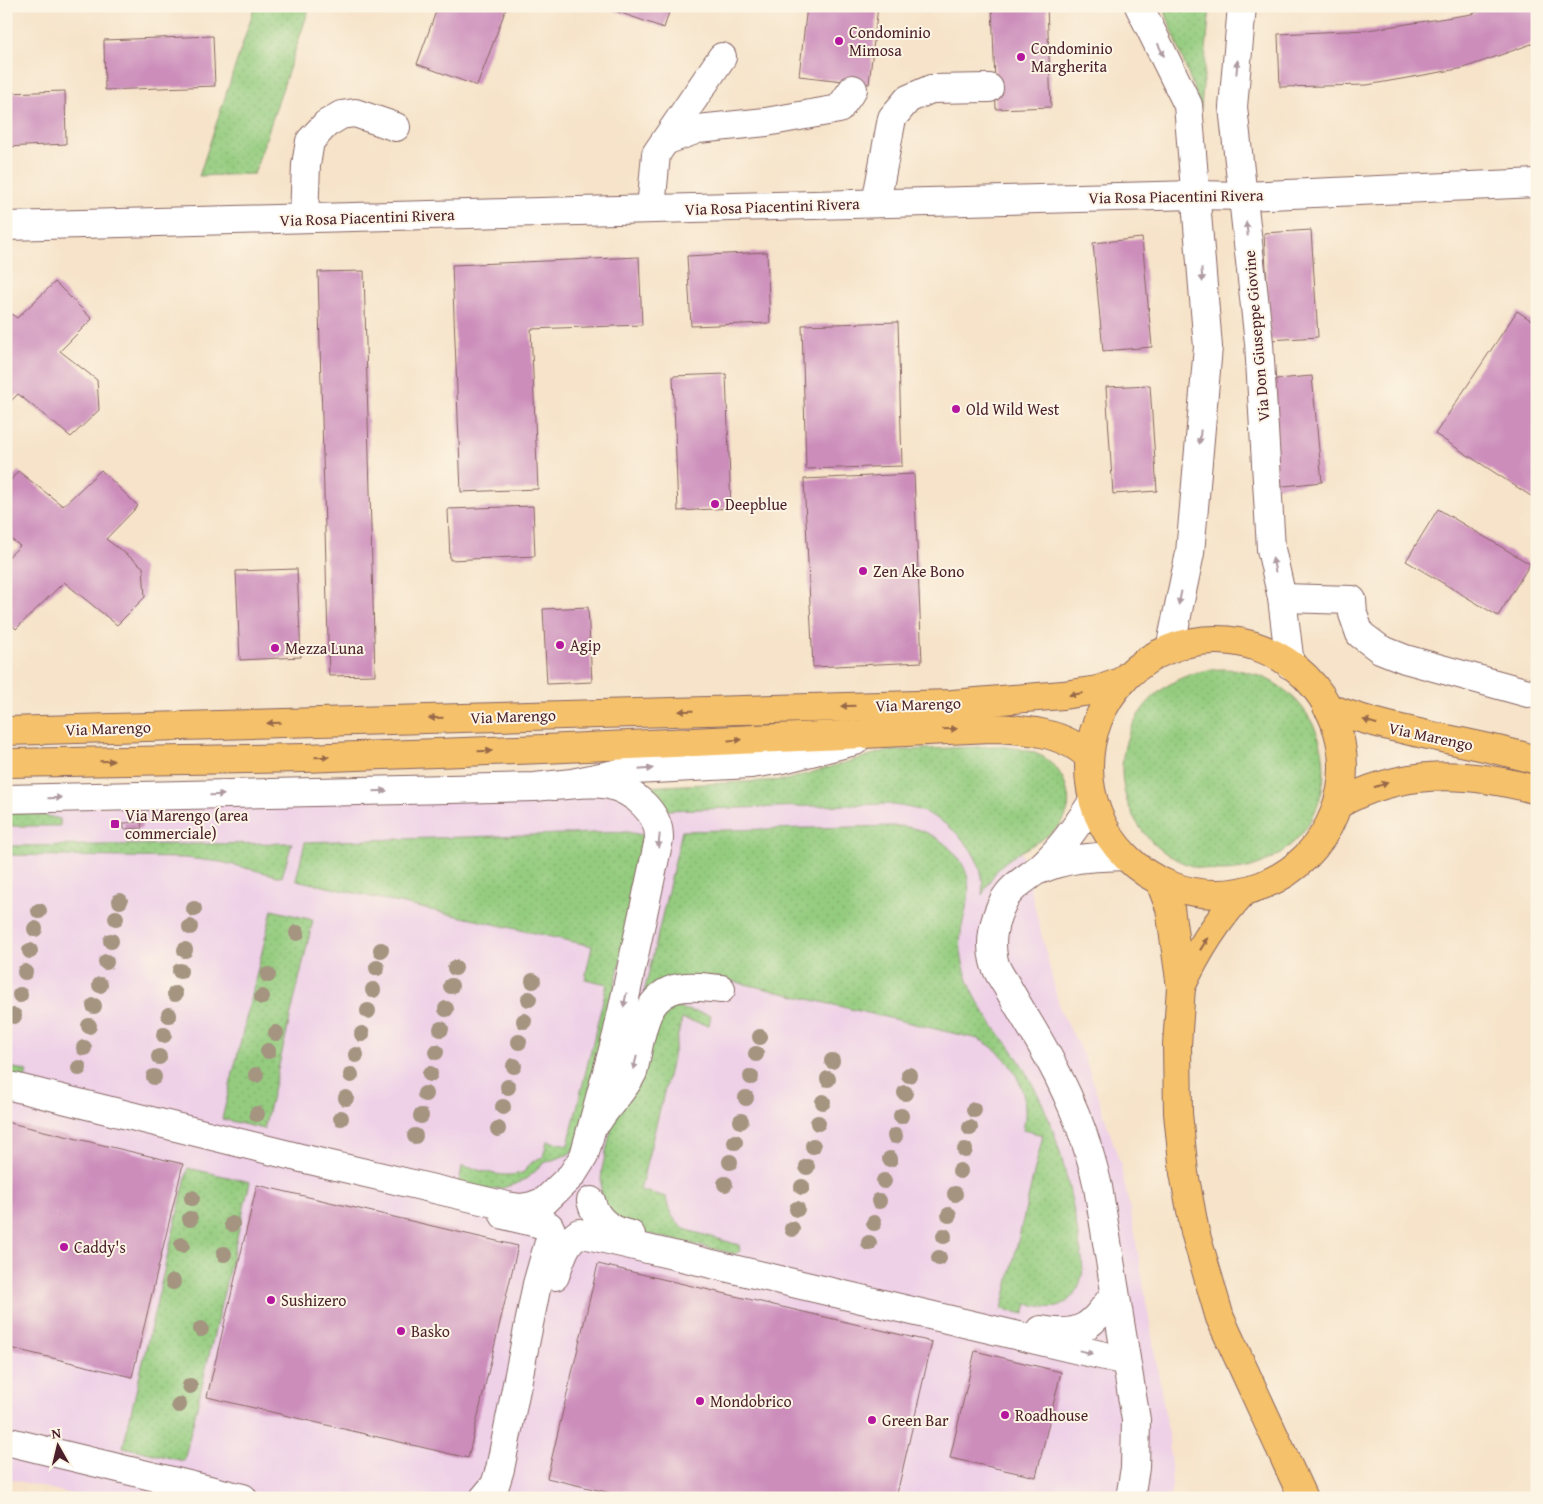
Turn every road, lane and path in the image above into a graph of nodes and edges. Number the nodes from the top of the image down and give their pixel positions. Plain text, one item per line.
1 (1139, 6) edge
2 (1242, 6) edge
3 (722, 58) dead end
4 (989, 88) dead end
5 (853, 89) dead end
6 (396, 127) dead end
7 (665, 141) junction
8 (1537, 183) edge
9 (1196, 195) junction
10 (1244, 196) junction
11 (876, 203) junction
12 (651, 209) junction
13 (304, 218) junction
14 (6, 226) edge
15 (1282, 598) junction
16 (1170, 649) junction
17 (1290, 665) junction
18 (1122, 681) junction
19 (1528, 693) dead end
20 (1328, 707) junction
21 (6, 731) edge
22 (901, 732) junction
23 (1089, 757) junction
24 (1537, 760) edge
25 (6, 763) edge
26 (554, 786) junction
27 (1537, 790) edge
28 (6, 799) edge
29 (1093, 801) junction
30 (1337, 804) junction
31 (1125, 856) junction
32 (1035, 872) junction
33 (1160, 882) junction
34 (1244, 891) junction
35 (1181, 987) junction
36 (721, 989) dead end
37 (25, 1094) edge
38 (585, 1154) junction
39 (550, 1195) junction
40 (444, 1196) junction
41 (591, 1200) junction
42 (549, 1226) junction
43 (579, 1233) junction
44 (747, 1267) junction
45 (1115, 1293) junction
46 (966, 1319) junction
47 (1126, 1361) junction
48 (6, 1441) edge
49 (6, 1454) edge
50 (190, 1498) edge
51 (243, 1498) edge
52 (484, 1498) edge
53 (512, 1498) edge
54 (1130, 1498) edge
55 (1303, 1498) edge

1 -> 9 street
10 -> 2 street, Via Don Giuseppe Giovine
3 - 7 street
4 - 11 street
5 - 7 street
6 - 13 street
7 - 12 street
8 - 10 street, Via Rosa Piacentini Rivera
9 - 10 street, Via Rosa Piacentini Rivera
9 - 11 street, Via Rosa Piacentini Rivera
9 -> 16 street
15 -> 10 street, Via Don Giuseppe Giovine
11 - 12 street, Via Rosa Piacentini Rivera
12 - 13 street, Via Rosa Piacentini Rivera
13 - 14 street, Via Rosa Piacentini Rivera
15 - 17 street, Via Don Giuseppe Giovine
15 - 19 street
16 - 17 main road
16 - 18 main road
17 - 20 main road
18 -> 21 main road, Via Marengo
18 - 23 main road
24 -> 20 main road, Via Marengo
20 - 30 main road
22 -> 23 main road
25 -> 22 main road
26 -> 22 street
23 - 29 main road
28 -> 26 street
26 -> 38 street
30 -> 27 main road, Via Marengo
29 - 31 main road
29 - 32 street
30 - 34 main road
31 - 32 street
31 - 33 main road
32 - 45 street
33 - 34 main road
33 - 35 main road
35 -> 34 main road
35 - 55 main road
36 -> 38 street
37 - 40 street
38 - 39 street
39 - 40 street
39 - 41 street
39 - 42 street
40 - 42 street
41 - 43 street
41 - 44 street
42 - 43 street
42 - 52 street
43 - 44 street
43 - 53 street
44 - 46 street
45 - 46 street
45 - 47 street
46 -> 47 street
47 - 54 street
48 - 51 street
49 - 50 street

